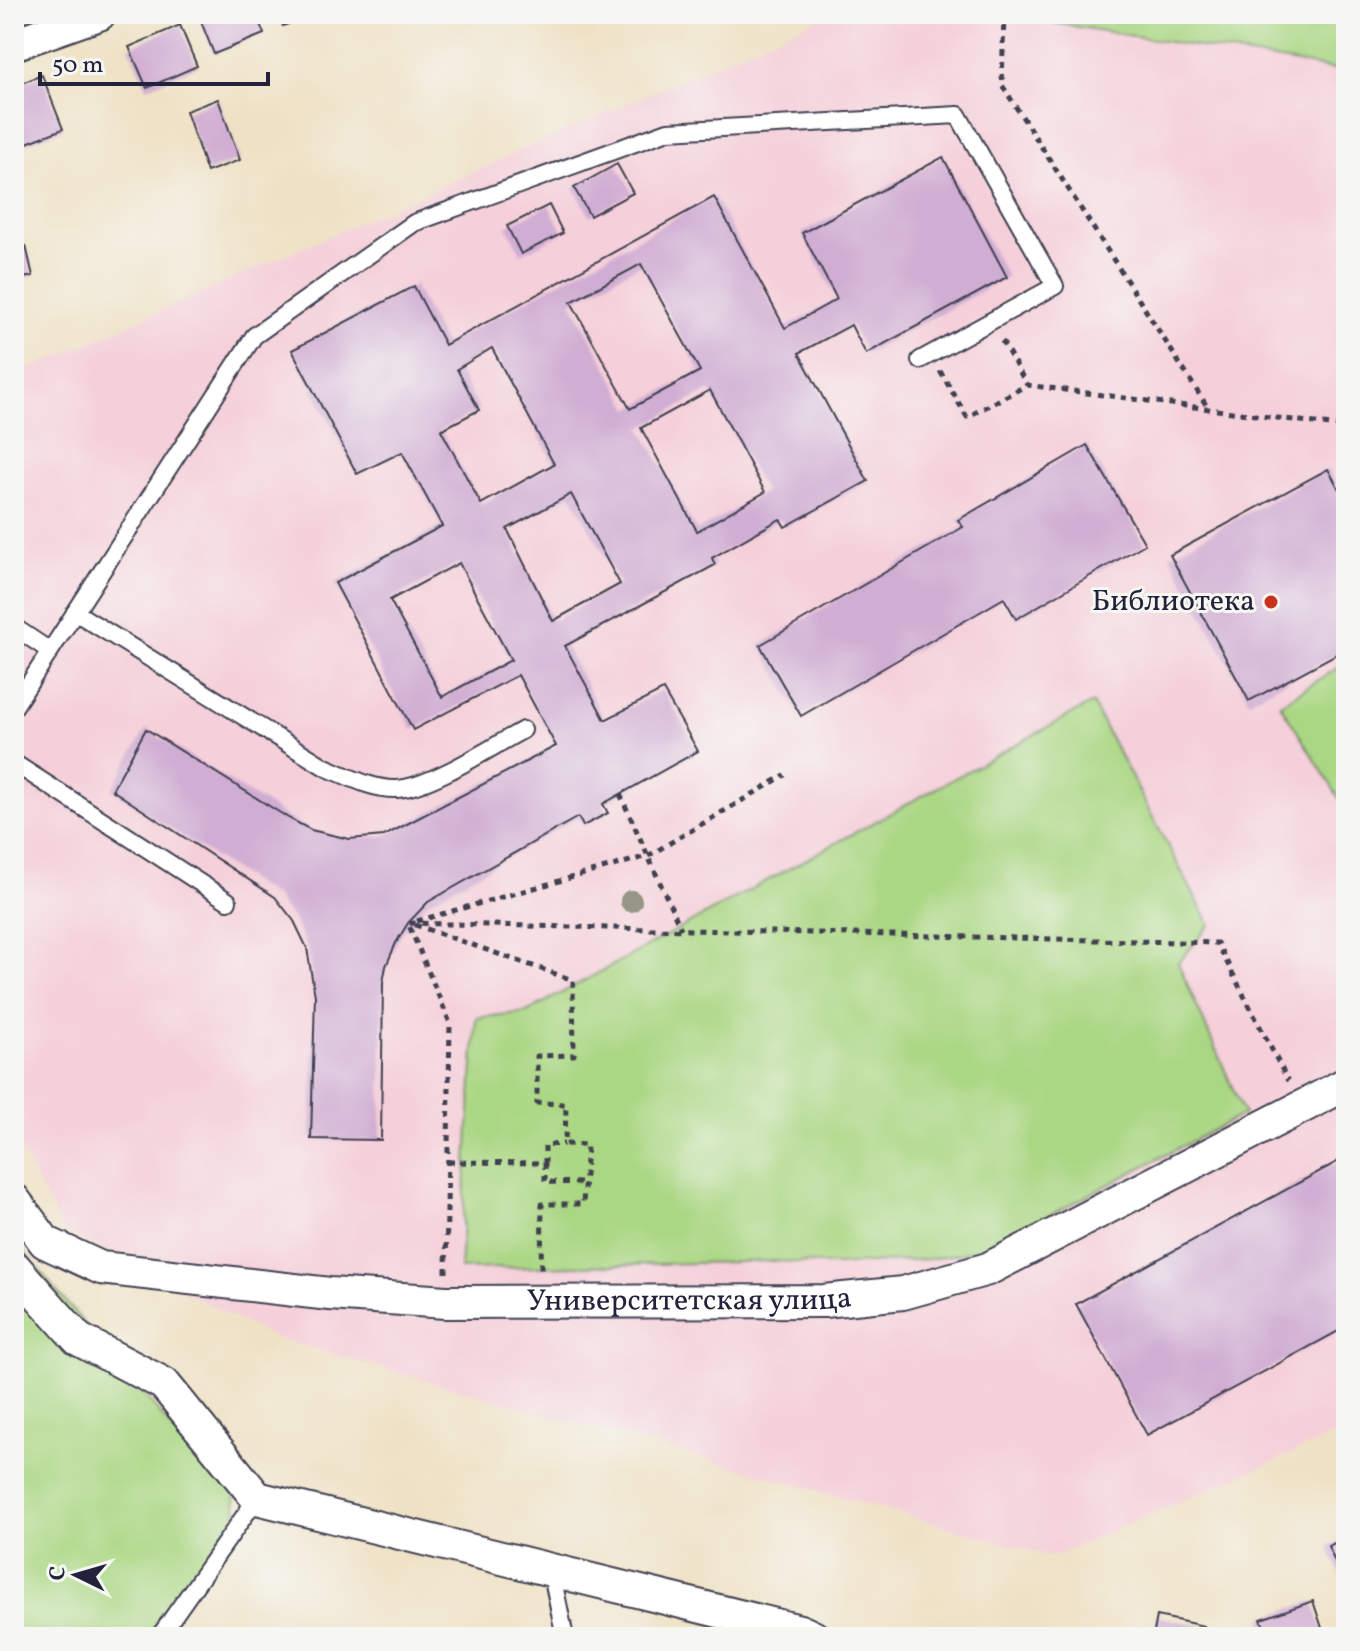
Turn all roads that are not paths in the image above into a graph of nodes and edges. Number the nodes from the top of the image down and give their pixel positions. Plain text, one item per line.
1 (99, 14) edge
2 (14, 44) edge
3 (925, 358) road end
4 (75, 612) junction
5 (14, 627) edge
6 (50, 651) junction
7 (14, 707) edge
8 (523, 730) dead end
9 (14, 763) edge
10 (228, 901) dead end
11 (1346, 1084) edge
12 (14, 1200) edge
13 (14, 1267) edge
14 (257, 1498) junction
15 (551, 1570) junction
16 (159, 1637) edge
17 (565, 1637) edge
18 (813, 1637) edge

1 - 2 street
3 - 4 lane
4 - 6 lane
4 - 8 lane
5 - 6 lane
6 - 7 lane
9 - 10 lane
11 - 12 street, Университетская улица
13 - 14 street
14 - 15 street
14 - 16 lane
15 - 17 lane
15 - 18 street

